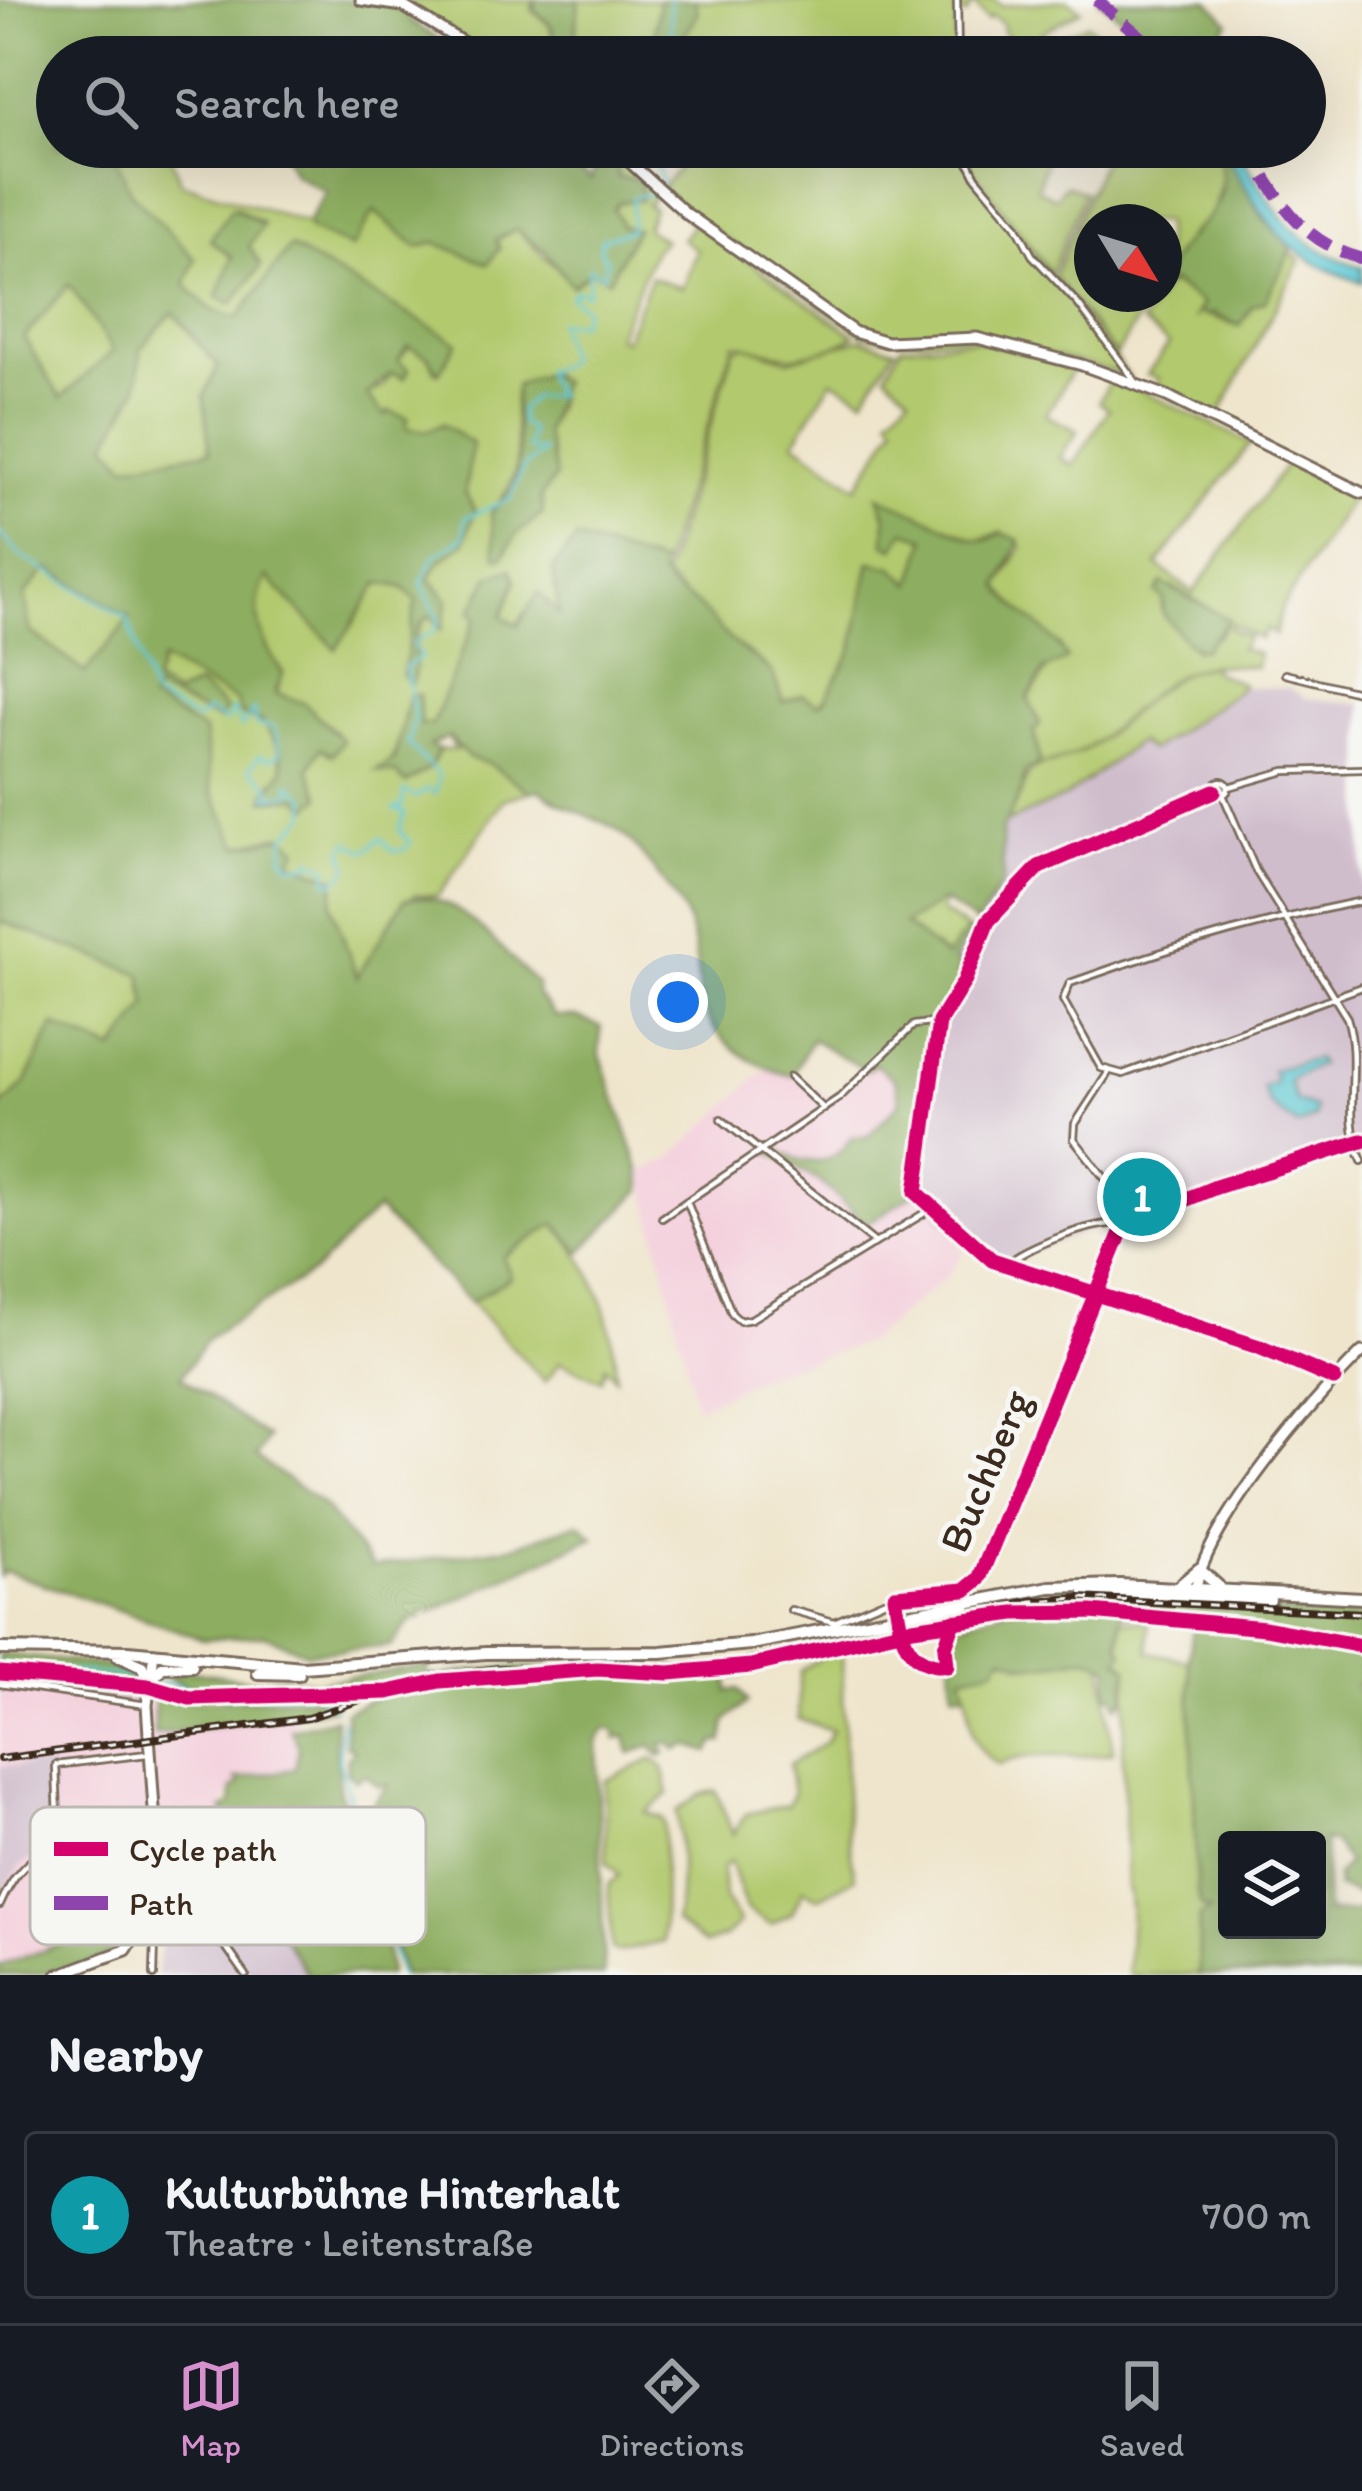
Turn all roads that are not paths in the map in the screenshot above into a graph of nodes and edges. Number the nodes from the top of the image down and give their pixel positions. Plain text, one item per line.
1 (361, 0) edge
2 (957, 0) edge
3 (453, 36) edge
4 (958, 36) edge
5 (636, 168) edge
6 (972, 168) edge
7 (1137, 383) junction
8 (1362, 493) edge
9 (1285, 674) dead end
10 (1362, 693) edge
11 (1362, 769) edge
12 (1228, 787) junction
13 (1214, 791) junction
14 (1223, 795) junction
15 (1362, 902) edge
16 (1282, 917) junction
17 (1362, 987) edge
18 (1335, 998) junction
19 (938, 1022) junction
20 (1108, 1072) junction
21 (790, 1077) dead end
22 (824, 1109) junction
23 (721, 1119) dead end
24 (1362, 1141) edge
25 (1354, 1144) junction
26 (758, 1154) junction
27 (1362, 1161) edge
28 (687, 1202) junction
29 (932, 1208) junction
30 (1135, 1217) junction
31 (662, 1218) dead end
32 (1124, 1225) junction
33 (874, 1242) junction
34 (1005, 1266) junction
35 (1099, 1296) junction
36 (1362, 1352) edge
37 (1334, 1379) junction
38 (1199, 1568) junction
39 (982, 1569) dead end
40 (1176, 1588) junction
41 (1226, 1591) junction
42 (1195, 1593) junction
43 (1362, 1602) edge
44 (791, 1610) dead end
45 (898, 1611) dead end
46 (950, 1615) junction
47 (800, 1620) junction
48 (902, 1631) dead end
49 (815, 1634) junction
50 (788, 1639) junction
51 (0, 1649) edge
52 (94, 1652) junction
53 (118, 1656) junction
54 (153, 1657) junction
55 (192, 1666) junction
56 (149, 1683) junction
57 (0, 1684) edge
58 (147, 1705) junction
59 (150, 1754) junction
60 (58, 1807) edge
61 (154, 1807) edge
62 (30, 1867) edge
63 (0, 1905) edge
64 (123, 1945) edge
65 (155, 1945) edge
66 (222, 1945) edge
67 (58, 1975) edge
68 (154, 1975) edge
69 (245, 1975) edge

1 - 3 street
2 - 4 street
5 - 7 street
6 - 7 street
7 - 8 street
9 - 10 street
11 - 12 street
12 - 13 street
12 - 14 street
13 - 14 street
13 - 19 street
14 - 16 street
15 - 16 street
16 - 18 street
16 - 20 street
17 - 18 street
18 - 20 street
18 - 25 street
19 - 22 street
19 - 29 street
20 - 30 street
21 - 22 street
22 - 26 street
23 - 26 street
24 - 25 street
25 - 27 street
25 - 30 street
26 - 28 street
26 - 33 street
28 - 31 street
28 - 33 street
29 - 33 street
29 - 34 street
30 - 32 street
32 - 34 street
32 - 35 street, Buchberg
34 - 35 street
35 - 37 street
35 - 39 street, Buchberg
36 - 37 street
37 - 38 street
38 - 40 main road
38 - 41 main road
38 - 42 street
40 - 42 main road
40 - 49 main road
41 - 42 main road
41 - 43 main road
42 - 43 main road
42 - 46 main road
44 - 47 street
45 - 47 street
46 - 48 street, Buchberg
46 - 55 main road
47 - 49 main road
47 - 50 main road
49 - 50 main road
50 - 54 main road
51 - 52 main road
52 - 53 main road
52 - 54 main road
53 - 54 main road
53 - 56 main road
54 - 55 main road
54 - 56 street
55 - 56 main road
56 - 58 street
57 - 58 street
58 - 59 street
59 - 60 street
59 - 61 street
62 - 63 street
64 - 67 street
65 - 68 street
66 - 69 street

